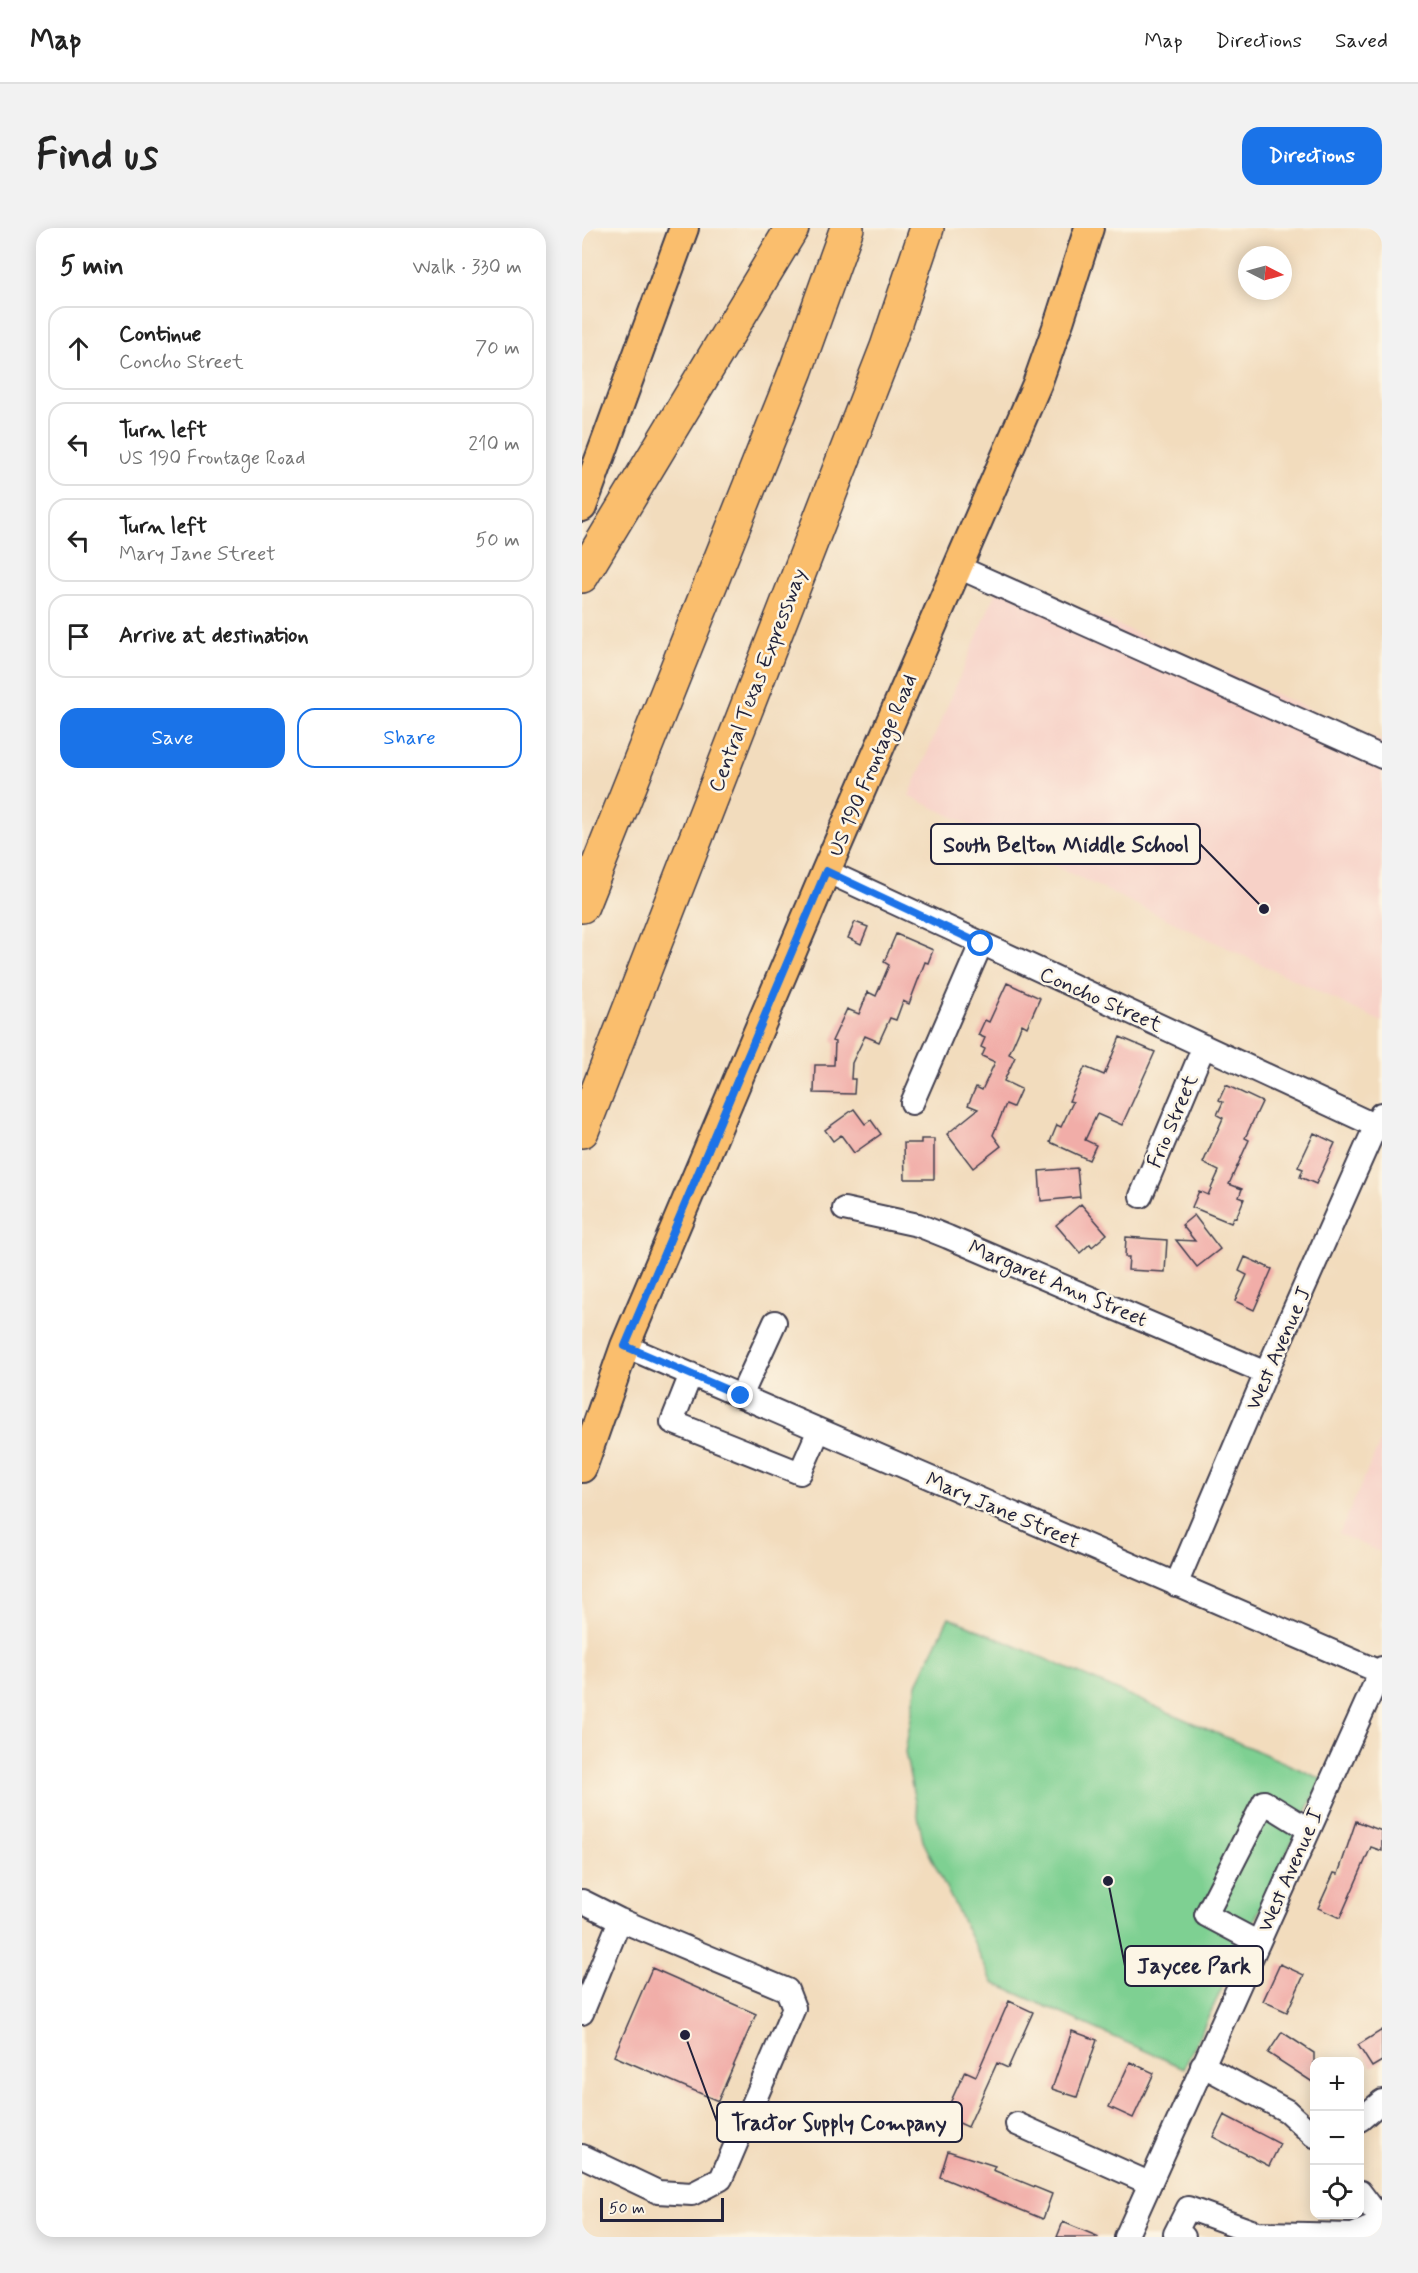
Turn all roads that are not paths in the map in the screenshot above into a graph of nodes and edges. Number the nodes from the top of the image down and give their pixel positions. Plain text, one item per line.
1 (684, 228) edge
2 (792, 228) edge
3 (847, 228) edge
4 (927, 228) edge
5 (1089, 228) edge
6 (582, 507) edge
7 (958, 567) junction
8 (582, 576) edge
9 (1382, 757) edge
10 (826, 871) junction
11 (582, 906) edge
12 (981, 944) junction
13 (1204, 1046) junction
14 (912, 1103) dead end
15 (1379, 1119) edge
16 (582, 1131) edge
17 (1141, 1196) dead end
18 (844, 1209) dead end
19 (775, 1322) dead end
20 (625, 1346) junction
21 (1266, 1373) junction
22 (691, 1374) junction
23 (741, 1396) junction
24 (819, 1430) junction
25 (582, 1468) edge
26 (1176, 1585) junction
27 (1381, 1671) edge
28 (1308, 1829) junction
29 (582, 1901) edge
30 (620, 1920) junction
31 (1257, 1942) junction
32 (582, 2013) edge
33 (1202, 2066) junction
34 (1382, 2101) edge
35 (1364, 2116) edge
36 (1017, 2124) dead end
37 (1310, 2132) edge
38 (582, 2156) edge
39 (1149, 2183) junction
40 (1364, 2199) edge
41 (1382, 2222) edge
42 (1178, 2236) edge
43 (1350, 2236) edge
44 (1126, 2237) edge

1 - 6 main road
2 - 8 highway
3 - 11 highway
4 - 16 highway, Central Texas Expressway
5 - 7 main road, US 190 Frontage Road
7 - 9 street
7 - 10 main road, US 190 Frontage Road
10 - 12 street, Concho Street
10 - 20 main road, US 190 Frontage Road
12 - 13 street, Concho Street
12 - 14 street
13 - 15 street, Concho Street
13 - 17 street, Frio Street
15 - 21 street, West Avenue J
18 - 21 street, Margaret Ann Street
19 - 23 street
20 - 22 street, Mary Jane Street
20 - 25 main road, US 190 Frontage Road
21 - 26 street, West Avenue J
22 - 23 street, Mary Jane Street
22 - 24 street
23 - 24 street, Mary Jane Street
24 - 26 street, Mary Jane Street
26 - 27 street, Mary Jane Street
27 - 28 street, West Avenue I
28 - 31 street, West Avenue I
28 - 31 street
29 - 30 street
30 - 32 street
30 - 38 street
31 - 33 street, West Avenue I
33 - 37 street
33 - 39 street, West Avenue I
34 - 35 street
36 - 39 street
39 - 44 street, West Avenue I
40 - 41 street
41 - 43 street
42 - 43 street

